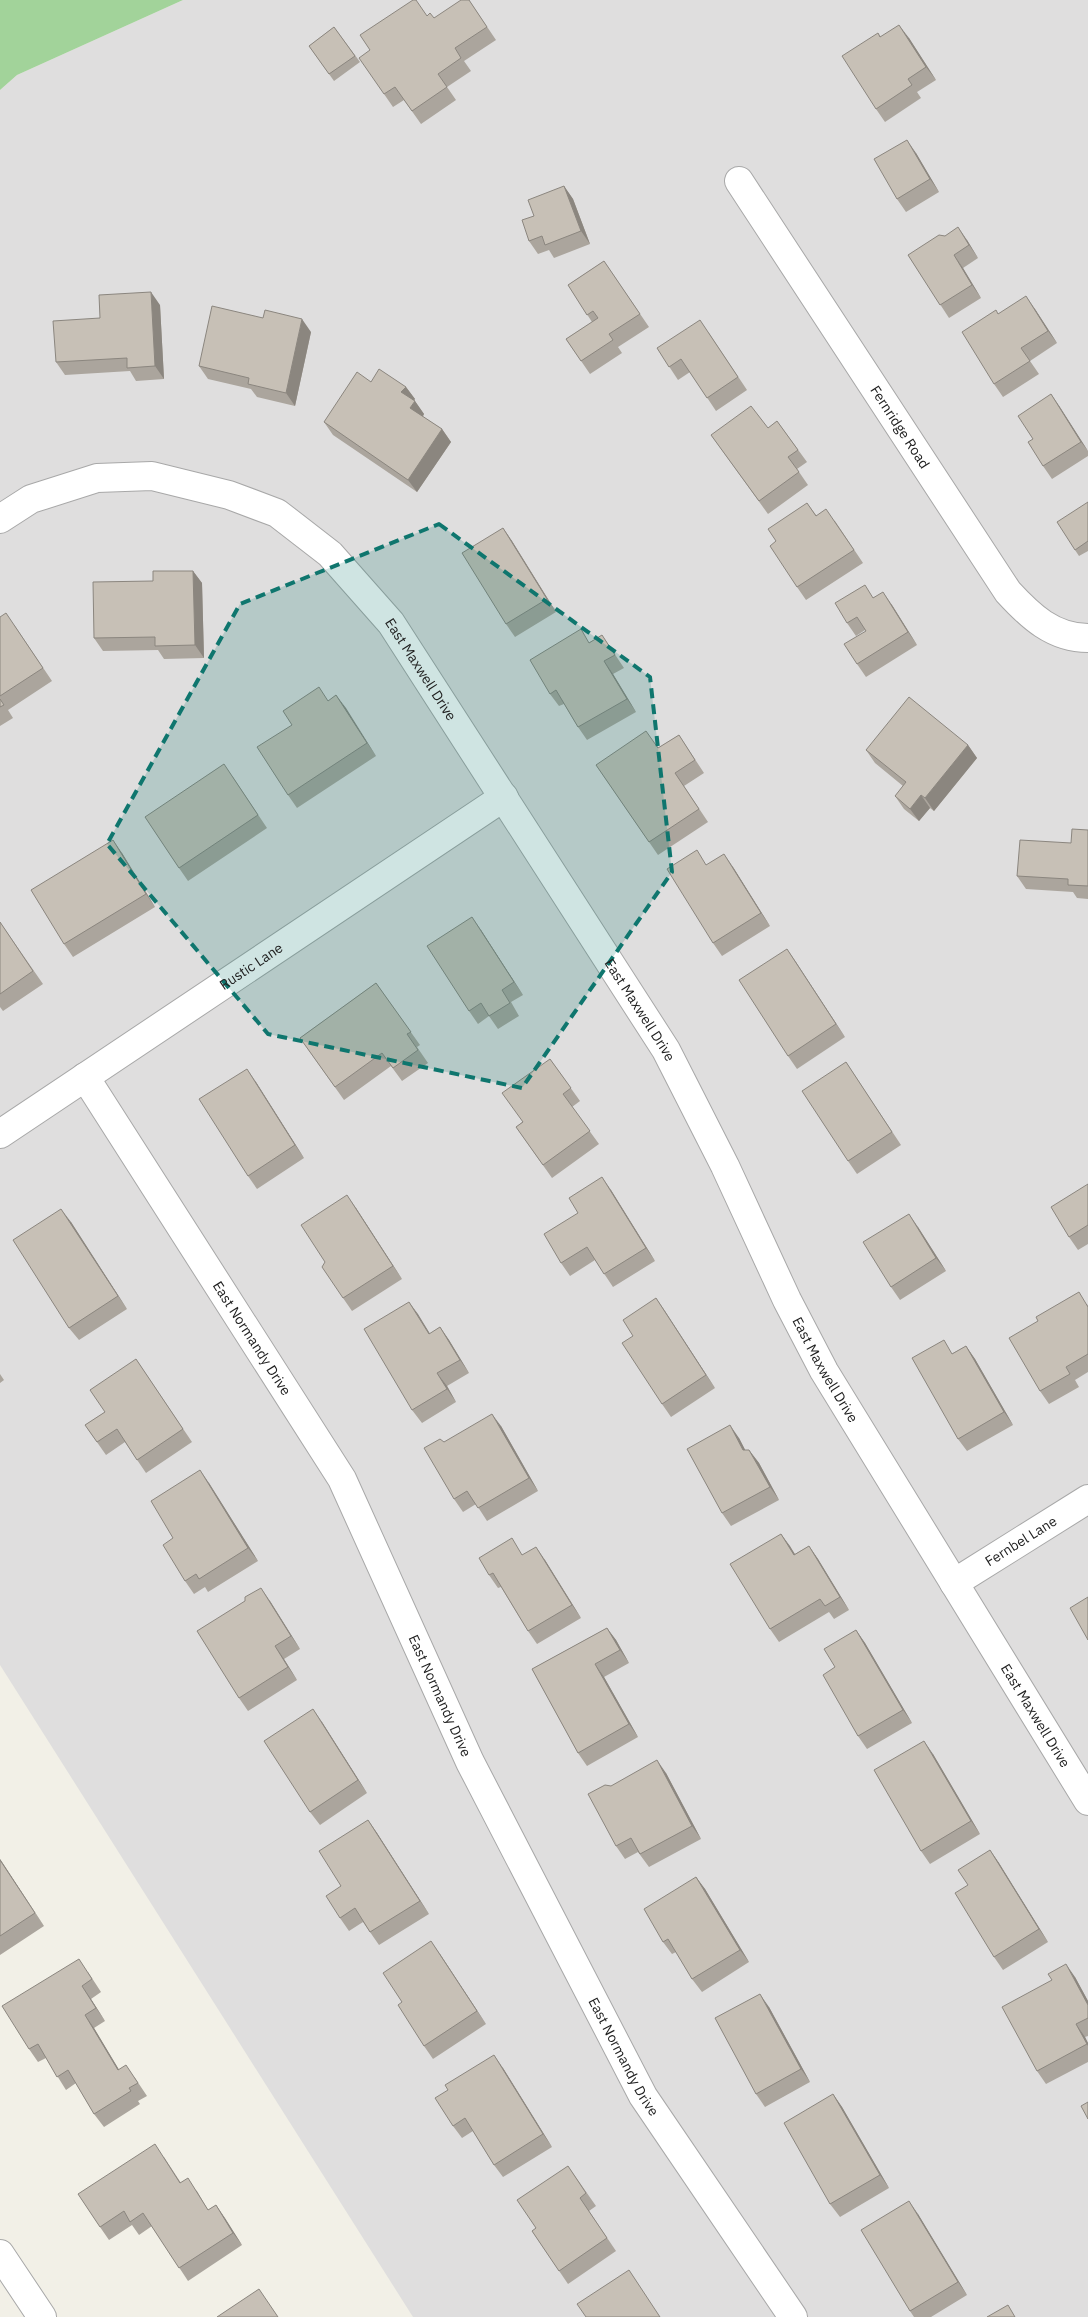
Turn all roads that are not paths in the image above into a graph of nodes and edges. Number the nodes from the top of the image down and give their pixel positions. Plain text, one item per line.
1 (740, 181) dead end
2 (0, 518) edge
3 (1088, 638) edge
4 (504, 797) junction
5 (84, 1077) junction
6 (0, 1134) edge
7 (1088, 1499) edge
8 (954, 1582) junction
9 (1088, 1801) edge
10 (0, 2254) edge
11 (42, 2317) edge
12 (793, 2317) edge

1 - 3 street, Fernridge Road
2 - 4 street, East Maxwell Drive
4 - 5 street, Rustic Lane
4 - 8 street, East Maxwell Drive
5 - 6 street, Rustic Lane
5 - 12 street, East Normandy Drive
7 - 8 street, Fernbel Lane
8 - 9 street, East Maxwell Drive
10 - 11 street

